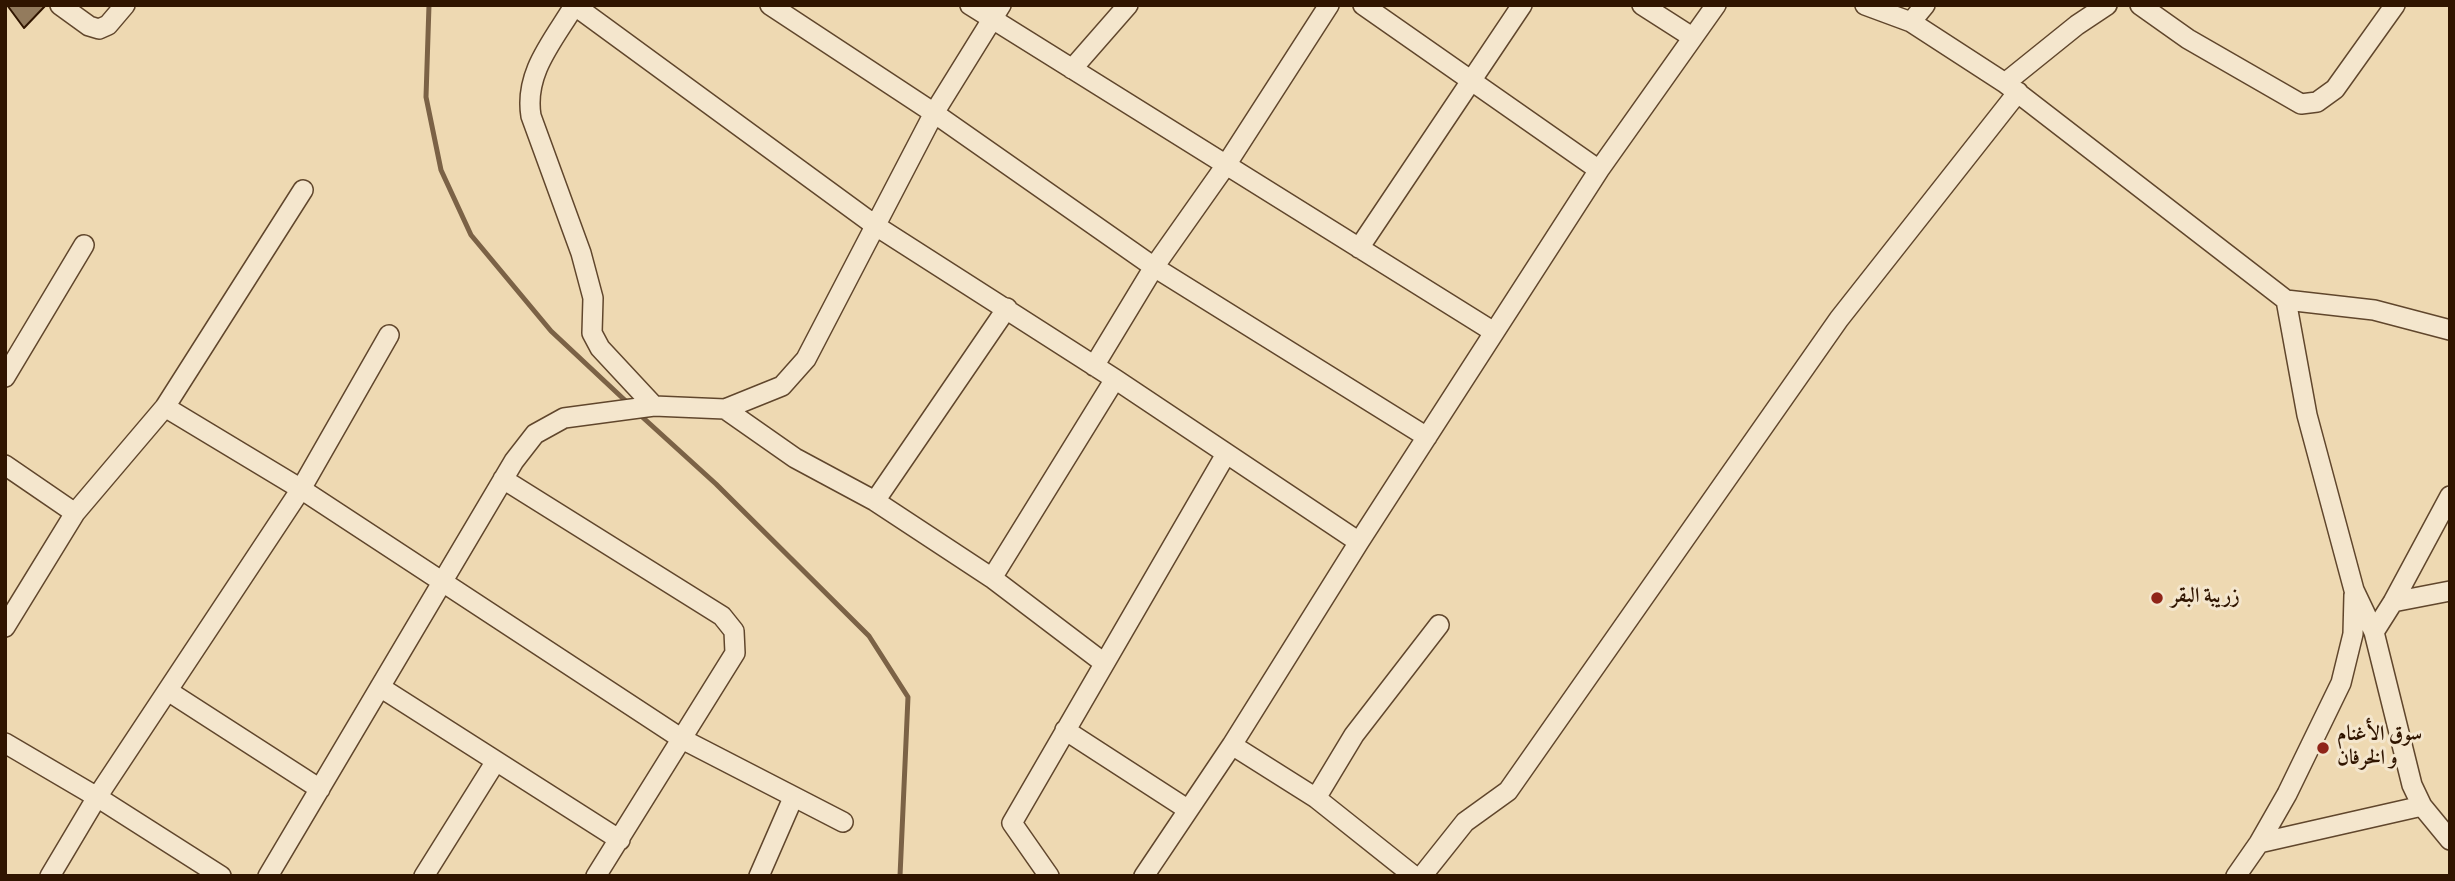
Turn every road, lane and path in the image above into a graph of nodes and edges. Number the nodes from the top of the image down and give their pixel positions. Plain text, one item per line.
1 (60, 5) edge
2 (125, 5) edge
3 (574, 5) edge
4 (770, 5) edge
5 (970, 5) edge
6 (1128, 5) edge
7 (1329, 5) edge
8 (1363, 5) edge
9 (1522, 5) edge
10 (1642, 5) edge
11 (1716, 5) edge
12 (1865, 5) edge
13 (1924, 5) edge
14 (2107, 5) edge
15 (2140, 5) edge
16 (2395, 5) edge
17 (996, 12) edge
18 (1911, 22) junction
19 (1692, 37) junction
20 (1072, 69) junction
21 (1471, 82) junction
22 (2012, 88) junction
23 (934, 113) junction
24 (1226, 165) junction
25 (1599, 170) junction
26 (303, 190) dead end
27 (876, 226) junction
28 (84, 246) dead end
29 (1359, 248) junction
30 (1154, 267) junction
31 (2286, 300) junction
32 (1007, 308) junction
33 (2450, 330) edge
34 (1494, 332) junction
35 (390, 335) dead end
36 (1094, 366) junction
37 (5, 377) edge
38 (1115, 379) junction
39 (654, 406) junction
40 (165, 407) junction
41 (725, 409) junction
42 (1427, 437) junction
43 (1226, 454) junction
44 (5, 465) edge
45 (503, 479) junction
46 (302, 489) junction
47 (2450, 496) edge
48 (875, 501) junction
49 (75, 513) junction
50 (1359, 542) junction
51 (992, 578) junction
52 (442, 582) junction
53 (2354, 590) junction
54 (2450, 591) edge
55 (2393, 602) junction
56 (1439, 625) dead end
57 (5, 627) edge
58 (2374, 632) junction
59 (1104, 663) junction
60 (380, 687) junction
61 (168, 691) junction
62 (1065, 730) junction
63 (682, 739) junction
64 (5, 743) edge
65 (1233, 745) junction
66 (496, 761) junction
67 (320, 789) junction
68 (97, 797) junction
69 (793, 798) junction
70 (1316, 798) junction
71 (2422, 806) junction
72 (1187, 809) junction
73 (844, 822) dead end
74 (2450, 839) edge
75 (620, 840) junction
76 (2259, 843) junction
77 (50, 876) edge
78 (221, 876) edge
79 (268, 876) edge
80 (424, 876) edge
81 (596, 876) edge
82 (759, 876) edge
83 (1049, 876) edge
84 (1144, 876) edge
85 (1414, 876) edge
86 (1422, 876) edge
87 (2236, 876) edge

1 - 2 street
3 - 27 street
3 - 39 street
4 - 23 street
5 - 17 street
6 - 20 street
7 - 24 street
8 - 21 street
9 - 21 street
10 - 19 street
11 - 19 street
12 - 18 street
13 - 18 street
14 - 22 street
15 - 16 street
17 - 20 street
17 - 23 street
18 - 22 street
19 - 25 street
20 - 24 street
21 - 25 street
21 - 29 street
22 - 31 street
22 - 86 street
23 - 27 street
23 - 30 street
24 - 29 street
24 - 30 street
25 - 34 street
26 - 40 street
27 - 32 street
27 - 41 street
28 - 37 street
29 - 34 street
30 - 36 street
30 - 42 street
31 - 33 street
31 - 53 street
32 - 36 street
32 - 48 street
34 - 42 street
35 - 46 street
36 - 38 street
38 - 43 street
38 - 51 street
39 - 41 street
39 - 45 street
40 - 46 street
40 - 49 street
41 - 48 street
42 - 50 street
43 - 50 street
43 - 59 street
44 - 49 street
45 - 52 street
45 - 63 street
46 - 52 street
46 - 61 street
47 - 55 street
48 - 51 street
49 - 57 street
50 - 65 street
51 - 59 street
52 - 60 street
52 - 63 street
53 - 58 street
53 - 76 street
54 - 55 street
55 - 58 street
56 - 70 street
58 - 71 street
59 - 62 street
60 - 66 street
60 - 67 street
61 - 67 street
61 - 68 street
62 - 72 street
62 - 83 street
63 - 69 street
63 - 75 street
64 - 68 street
65 - 70 street
65 - 72 street
66 - 75 street
66 - 80 street
67 - 79 street
68 - 77 street
68 - 78 street
69 - 73 street
69 - 82 street
70 - 85 street
71 - 74 street
71 - 76 street
72 - 84 street
75 - 81 street
76 - 87 street

